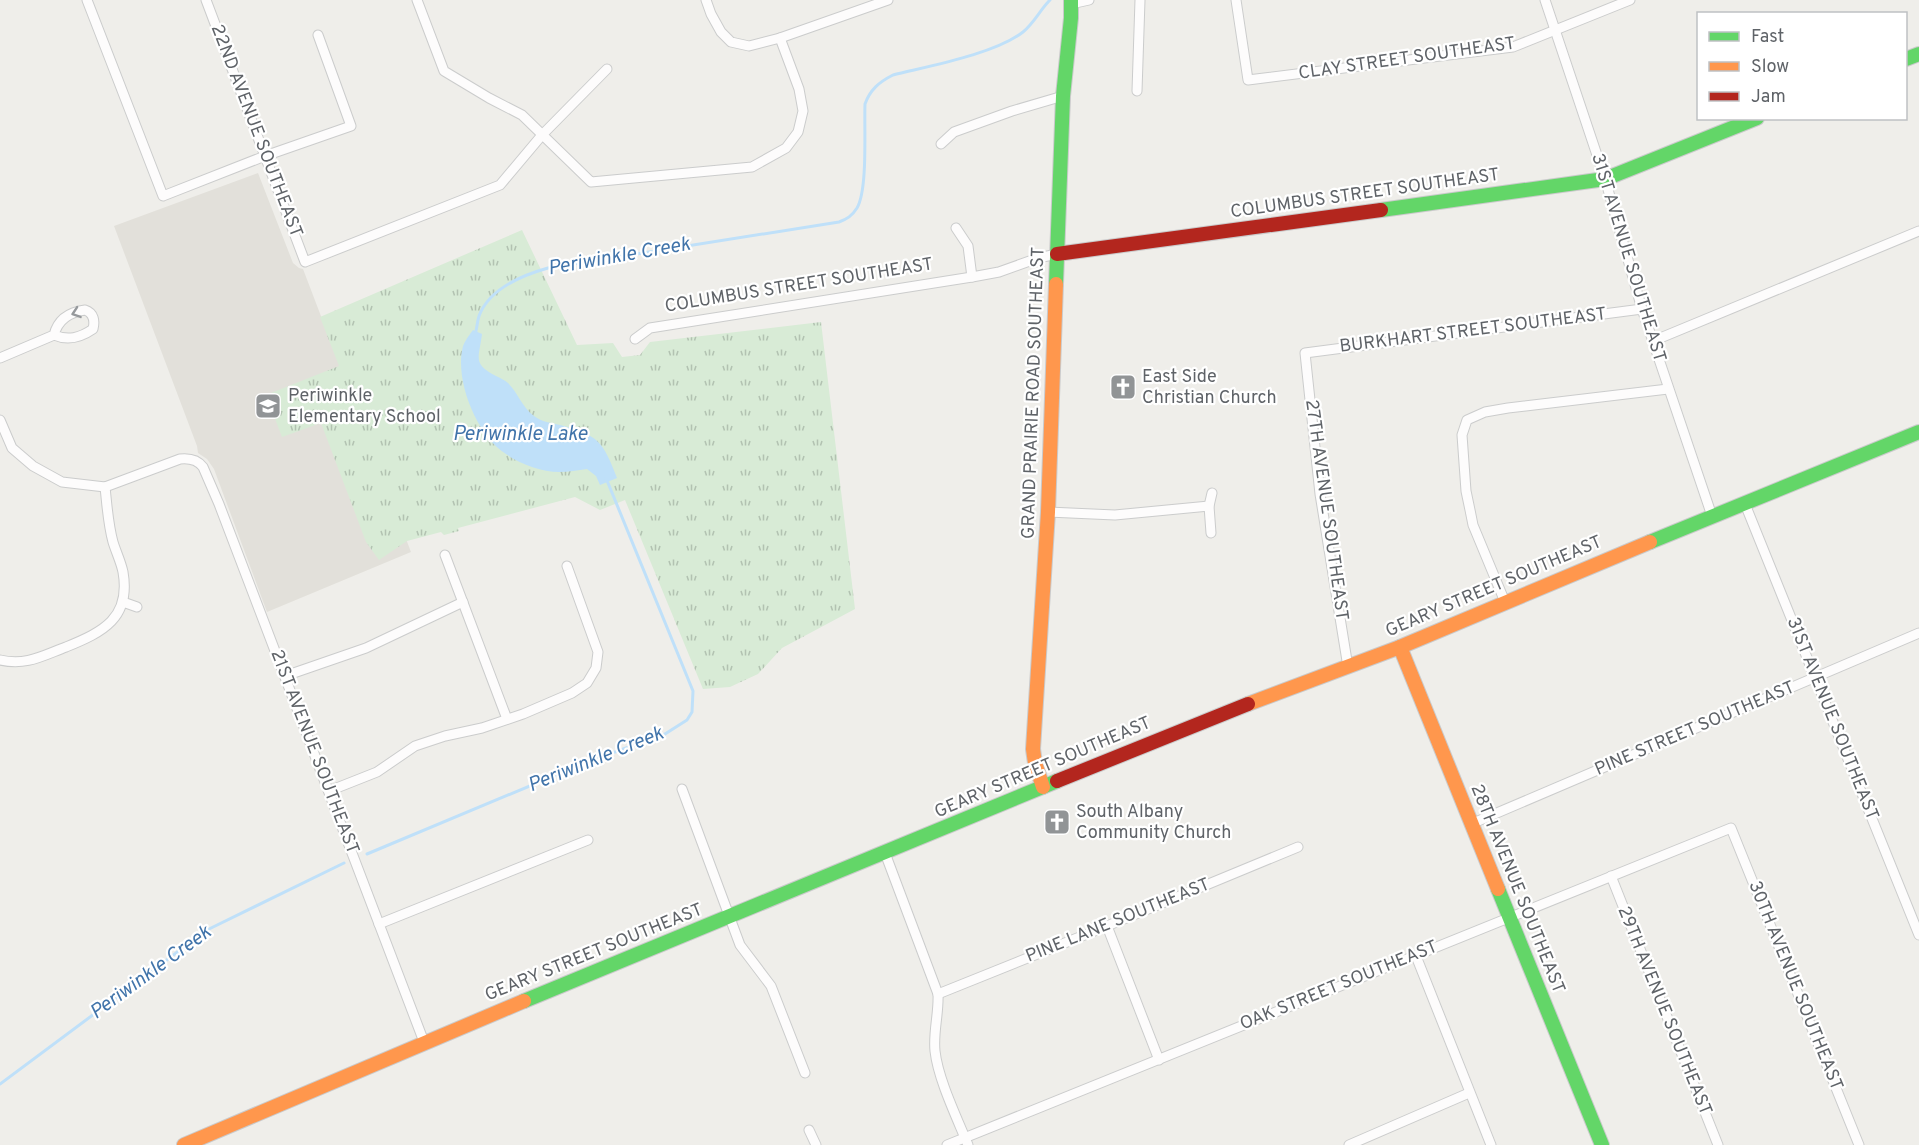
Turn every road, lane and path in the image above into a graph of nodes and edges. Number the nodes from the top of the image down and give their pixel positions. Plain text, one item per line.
1 (87, 0) edge
2 (206, 0) edge
3 (417, 0) edge
4 (706, 0) edge
5 (888, 0) edge
6 (1089, 0) edge
7 (1140, 0) edge
8 (1236, 0) edge
9 (1545, 0) edge
10 (1630, 0) edge
11 (1071, 2) edge
12 (1554, 29) junction
13 (318, 35) dead end
14 (780, 38) junction
15 (607, 69) dead end
16 (1137, 91) dead end
17 (1063, 96) junction
18 (1752, 120) edge
19 (542, 135) junction
20 (941, 144) dead end
21 (265, 156) junction
22 (1605, 179) junction
23 (956, 228) dead end
24 (1919, 231) edge
25 (1057, 254) junction
26 (972, 277) junction
27 (1642, 309) junction
28 (54, 334) dead end
29 (635, 339) dead end
30 (1653, 341) junction
31 (1305, 353) joint
32 (0, 358) edge
33 (1668, 389) junction
34 (0, 422) edge
35 (1919, 432) edge
36 (105, 487) junction
37 (1212, 493) dead end
38 (1745, 504) junction
39 (1209, 506) junction
40 (1048, 512) junction
41 (1712, 516) junction
42 (1211, 533) dead end
43 (445, 555) dead end
44 (567, 566) dead end
45 (123, 602) junction
46 (463, 602) junction
47 (1505, 602) junction
48 (136, 607) dead end
49 (1919, 633) edge
50 (1400, 647) junction
51 (0, 660) edge
52 (1348, 667) junction
53 (285, 676) junction
54 (1815, 678) junction
55 (507, 719) junction
56 (1043, 787) junction
57 (682, 789) dead end
58 (329, 791) junction
59 (1471, 824) junction
60 (1731, 828) joint
61 (588, 840) dead end
62 (1298, 847) dead end
63 (885, 853) junction
64 (1611, 876) junction
65 (730, 917) junction
66 (1509, 918) junction
67 (380, 924) junction
68 (1107, 926) junction
69 (1919, 935) edge
70 (1416, 956) junction
71 (938, 994) junction
72 (424, 1042) junction
73 (1158, 1060) junction
74 (805, 1073) dead end
75 (1469, 1093) junction
76 (810, 1130) dead end
77 (967, 1141) edge
78 (184, 1145) edge
79 (816, 1145) edge
80 (948, 1145) edge
81 (1349, 1145) edge
82 (1491, 1145) edge
83 (1602, 1145) edge
84 (1718, 1145) edge
85 (1859, 1145) edge

1 - 21 street
2 - 21 street, 22ND AVENUE SOUTHEAST
3 - 19 street
4 - 14 street
5 - 14 street
6 - 11 street
7 - 16 street
8 - 12 street, CLAY STREET SOUTHEAST
9 - 12 street, 31ST AVENUE SOUTHEAST
10 - 12 street, CLAY STREET SOUTHEAST
11 - 17 main road, GRAND PRAIRIE ROAD SOUTHEAST
12 - 22 street, 31ST AVENUE SOUTHEAST
13 - 21 street
14 - 19 street
15 - 19 street
17 - 20 street
17 - 25 main road, GRAND PRAIRIE ROAD SOUTHEAST
18 - 22 main road, COLUMBUS STREET SOUTHEAST
19 - 21 street, 22ND AVENUE SOUTHEAST
22 - 25 main road, COLUMBUS STREET SOUTHEAST
22 - 27 street, 31ST AVENUE SOUTHEAST
23 - 26 street
24 - 30 street
25 - 26 street, COLUMBUS STREET SOUTHEAST
25 - 40 main road, GRAND PRAIRIE ROAD SOUTHEAST
26 - 29 street, COLUMBUS STREET SOUTHEAST
27 - 30 street, 31ST AVENUE SOUTHEAST
27 - 31 street, BURKHART STREET SOUTHEAST
28 - 32 street
30 - 33 street, 31ST AVENUE SOUTHEAST
31 - 52 street, 27TH AVENUE SOUTHEAST
33 - 41 street, 31ST AVENUE SOUTHEAST
33 - 47 street
34 - 36 street
35 - 38 main road, GEARY STREET SOUTHEAST
36 - 45 street
36 - 53 street, 21ST AVENUE SOUTHEAST
37 - 39 street
38 - 41 main road, GEARY STREET SOUTHEAST
38 - 54 street, 31ST AVENUE SOUTHEAST
39 - 40 street
39 - 42 street
40 - 56 main road, GRAND PRAIRIE ROAD SOUTHEAST
41 - 47 main road, GEARY STREET SOUTHEAST
43 - 46 street
44 - 55 street
45 - 48 street
45 - 51 street
46 - 53 street
46 - 55 street
47 - 50 main road, GEARY STREET SOUTHEAST
49 - 54 street, PINE STREET SOUTHEAST
50 - 52 main road, GEARY STREET SOUTHEAST
50 - 59 main road, 28TH AVENUE SOUTHEAST
52 - 56 main road, GEARY STREET SOUTHEAST
53 - 58 street, 21ST AVENUE SOUTHEAST
54 - 59 street, PINE STREET SOUTHEAST
54 - 69 street, 31ST AVENUE SOUTHEAST
55 - 58 street
56 - 63 main road, GEARY STREET SOUTHEAST
57 - 65 street
58 - 67 street, 21ST AVENUE SOUTHEAST
59 - 66 main road, 28TH AVENUE SOUTHEAST
60 - 64 street, OAK STREET SOUTHEAST
60 - 85 street, 30TH AVENUE SOUTHEAST
61 - 67 street
62 - 68 street, PINE LANE SOUTHEAST
63 - 65 main road, GEARY STREET SOUTHEAST
63 - 71 street
64 - 66 street, OAK STREET SOUTHEAST
64 - 84 street, 29TH AVENUE SOUTHEAST
65 - 72 main road, GEARY STREET SOUTHEAST
65 - 74 street
66 - 70 street, OAK STREET SOUTHEAST
66 - 83 main road, 28TH AVENUE SOUTHEAST
67 - 72 street, 21ST AVENUE SOUTHEAST
68 - 71 street, PINE LANE SOUTHEAST
68 - 73 street
70 - 73 street, OAK STREET SOUTHEAST
70 - 75 street
71 - 77 street
72 - 78 main road, GEARY STREET SOUTHEAST
73 - 77 street, OAK STREET SOUTHEAST
75 - 81 street
75 - 82 street
76 - 79 street
77 - 80 street, OAK STREET SOUTHEAST

